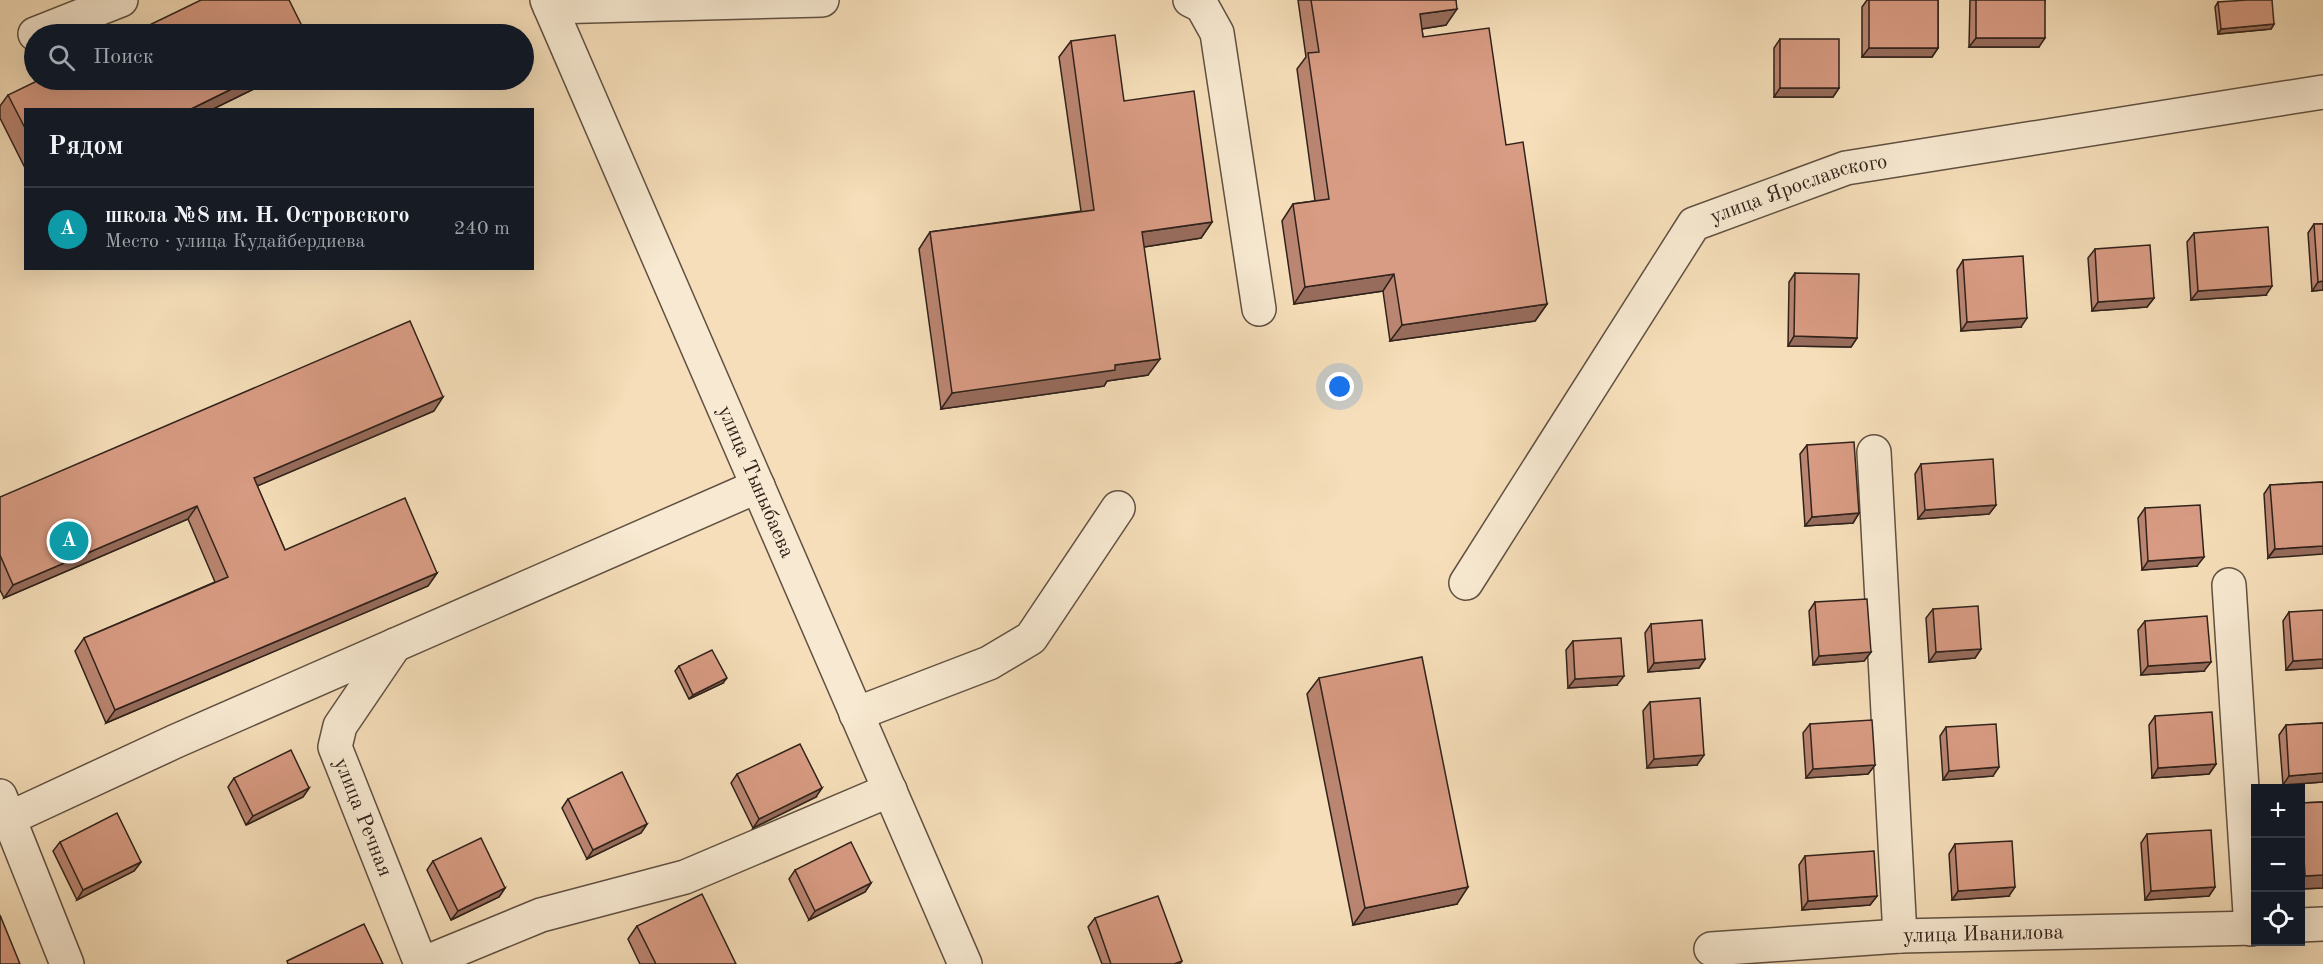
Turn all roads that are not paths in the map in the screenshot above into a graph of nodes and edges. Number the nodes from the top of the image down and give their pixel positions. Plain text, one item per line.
1 (121, 0) edge
2 (822, 0) edge
3 (1190, 0) edge
4 (548, 3) edge
5 (61, 24) edge
6 (2323, 92) edge
7 (1259, 309) dead end
8 (1874, 452) dead end
9 (758, 486) junction
10 (1118, 508) dead end
11 (1466, 583) dead end
12 (2229, 585) dead end
13 (395, 645) junction
14 (856, 714) junction
15 (890, 790) junction
16 (5, 807) edge
17 (2251, 900) edge
18 (2323, 924) edge
19 (2305, 925) edge
20 (2251, 929) edge
21 (1900, 936) junction
22 (1711, 949) dead end
23 (67, 964) edge
24 (421, 964) edge
25 (965, 964) edge

1 - 5 street
2 - 4 street
3 - 7 street
4 - 9 street, улица Тыныбаева
6 - 11 street, улица Ярославского
8 - 21 street
9 - 13 street
9 - 14 street, улица Тыныбаева
10 - 14 street
12 - 17 street
13 - 16 street
13 - 24 street, улица Речная
14 - 15 street, улица Тыныбаева
15 - 24 street
15 - 25 street, улица Тыныбаева
16 - 23 street
18 - 19 street
20 - 21 street, улица Иванилова
21 - 22 street, улица Иванилова

